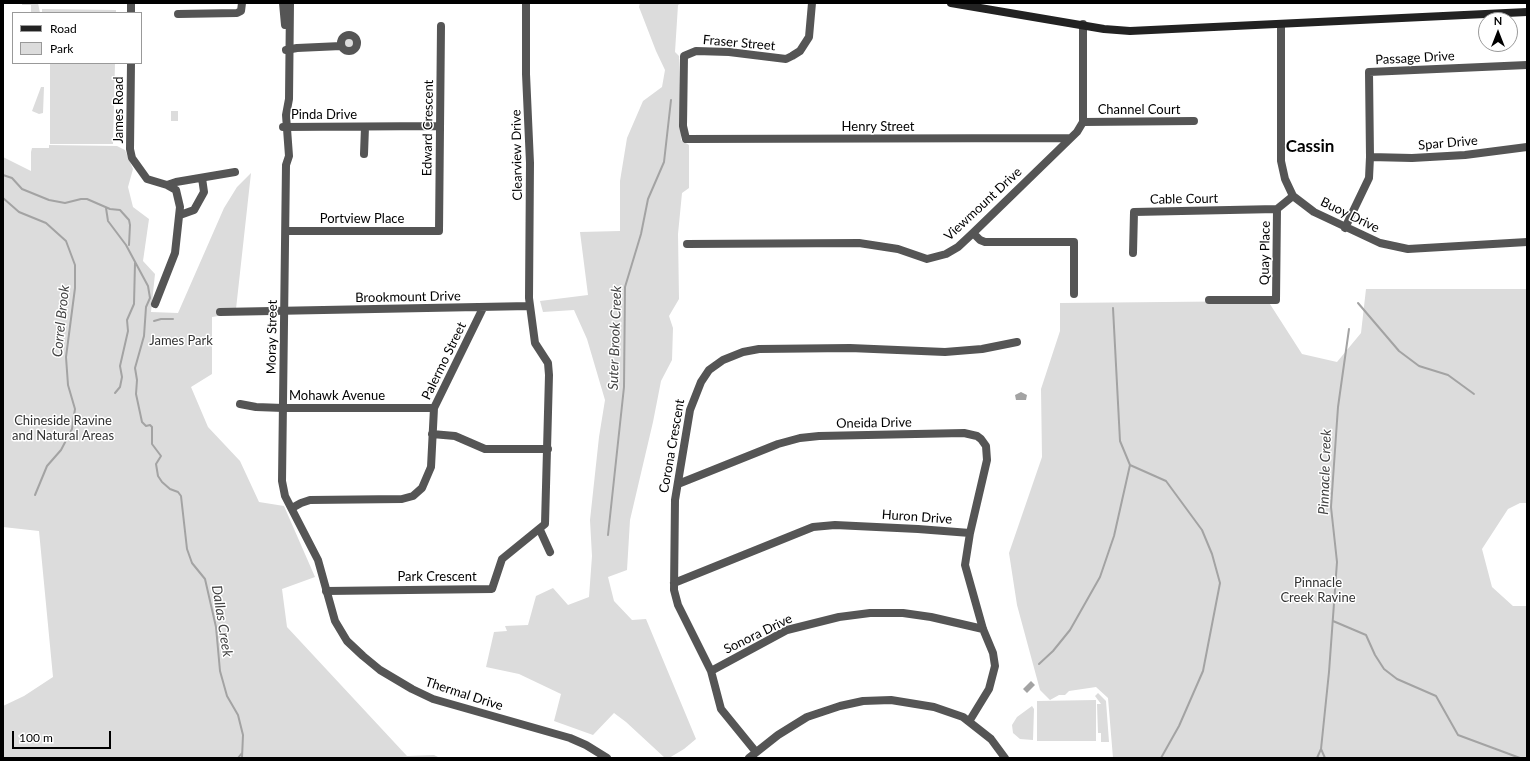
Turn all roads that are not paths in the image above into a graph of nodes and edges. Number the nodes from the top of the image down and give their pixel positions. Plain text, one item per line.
1 (242, 3) edge
2 (284, 3) edge
3 (290, 3) edge
4 (526, 3) edge
5 (812, 3) edge
6 (951, 3) edge
7 (1527, 12) edge
8 (178, 14) dead end
9 (1083, 24) junction
10 (1281, 24) junction
11 (441, 26) dead end
12 (341, 46) dead end
13 (288, 50) junction
14 (131, 64) edge
15 (1527, 65) edge
16 (1083, 122) junction
17 (1194, 122) dead end
18 (440, 126) junction
19 (285, 127) junction
20 (365, 127) junction
21 (1070, 138) junction
22 (686, 139) joint
23 (1527, 147) edge
24 (364, 154) dead end
25 (1370, 157) junction
26 (235, 172) dead end
27 (202, 178) junction
28 (167, 185) junction
29 (1293, 196) junction
30 (1277, 209) junction
31 (180, 215) junction
32 (1345, 228) junction
33 (439, 230) joint
34 (286, 231) junction
35 (973, 233) junction
36 (1527, 242) edge
37 (687, 244) dead end
38 (1133, 253) dead end
39 (1074, 294) dead end
40 (1209, 300) dead end
41 (155, 304) dead end
42 (530, 306) junction
43 (482, 308) junction
44 (285, 310) junction
45 (220, 312) dead end
46 (1017, 342) dead end
47 (240, 404) dead end
48 (283, 408) junction
49 (434, 408) junction
50 (432, 434) junction
51 (548, 449) junction
52 (678, 484) junction
53 (292, 508) junction
54 (540, 530) junction
55 (970, 534) junction
56 (550, 552) dead end
57 (674, 583) junction
58 (326, 591) junction
59 (983, 629) junction
60 (711, 671) junction
61 (970, 720) junction
62 (752, 755) edge
63 (607, 758) edge
64 (1005, 758) edge

1 - 8 street
2 - 13 street, Moray Street
3 - 13 street, Moray Street
4 - 42 street, Clearview Drive
5 - 22 street, Fraser Street
6 - 9 main road
7 - 10 main road
9 - 10 main road
9 - 16 street
10 - 29 street, Buoy Drive
11 - 18 street, Edward Crescent
12 - 13 street
13 - 19 street, Moray Street
14 - 28 street, James Road
15 - 25 street, Passage Drive
16 - 17 street, Channel Court
16 - 21 street, Viewmount Drive
18 - 20 street, Pinda Drive
18 - 33 street, Edward Crescent
19 - 20 street, Pinda Drive
19 - 34 street, Moray Street
20 - 24 street, Pinda Drive
21 - 22 street, Henry Street
21 - 35 street, Viewmount Drive
23 - 25 street, Spar Drive
25 - 32 street, Passage Drive
26 - 27 street, James Road
27 - 28 street, James Road
27 - 31 street
28 - 31 street
29 - 30 street, Quay Place
29 - 32 street, Buoy Drive
30 - 38 street, Cable Court
30 - 40 street, Quay Place
31 - 41 street
32 - 36 street, Buoy Drive
33 - 34 street, Portview Place
34 - 44 street, Moray Street
35 - 37 street, Viewmount Drive
35 - 39 street
42 - 43 street, Brookmount Drive
42 - 51 street
43 - 44 street, Brookmount Drive
43 - 49 street, Palermo Street
44 - 45 street, Brookmount Drive
44 - 48 street, Moray Street
46 - 52 street, Corona Crescent
47 - 48 street, Mohawk Avenue
48 - 49 street, Mohawk Avenue
48 - 53 street, Moray Street
49 - 50 street, Palermo Street
50 - 51 street
50 - 53 street, Palermo Street
51 - 54 street
52 - 55 street, Oneida Drive
52 - 57 street, Corona Crescent
53 - 58 street, Thermal Drive
54 - 56 street
54 - 58 street, Park Crescent
55 - 57 street, Huron Drive
55 - 59 street
57 - 60 street, Corona Crescent
58 - 63 street, Thermal Drive
59 - 60 street, Sonora Drive
59 - 61 street
60 - 62 street, Corona Crescent
61 - 62 street
61 - 64 street

